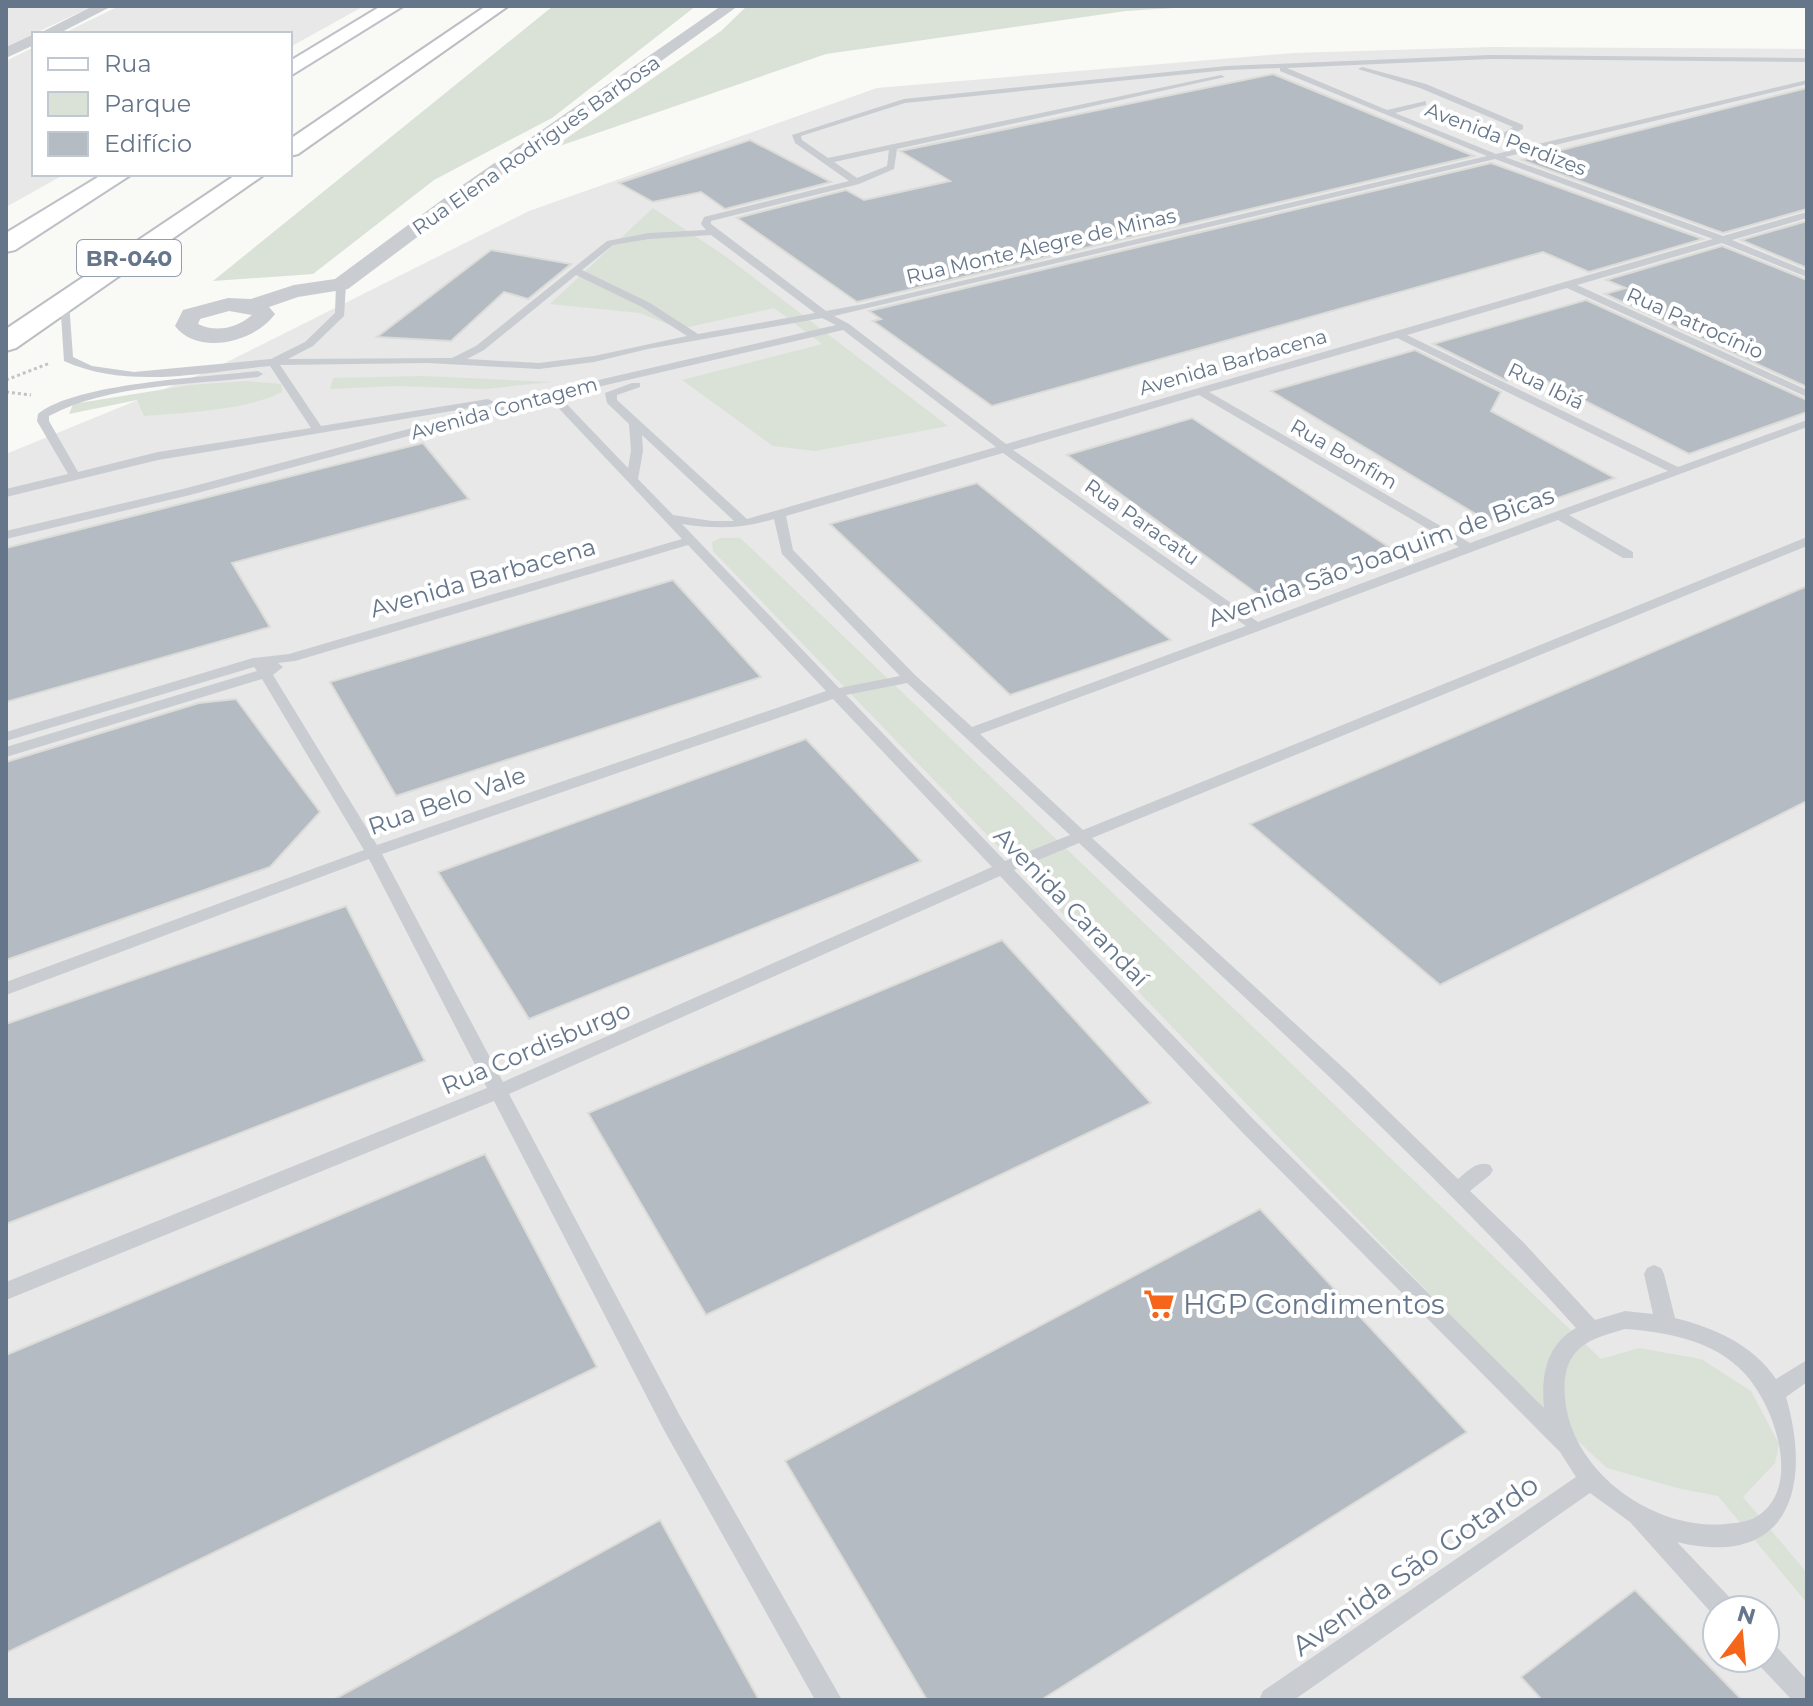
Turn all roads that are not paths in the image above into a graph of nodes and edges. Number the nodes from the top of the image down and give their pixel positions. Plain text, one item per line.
1 (105, 6) edge
2 (394, 6) edge
3 (499, 6) edge
4 (731, 6) edge
5 (50, 32) edge
6 (32, 40) edge
7 (6, 53) edge
8 (1807, 60) edge
9 (1345, 64) junction
10 (1274, 67) junction
11 (292, 69) edge
12 (1807, 82) edge
13 (1423, 103) dead end
14 (1387, 112) junction
15 (292, 148) edge
16 (893, 148) junction
17 (1528, 148) junction
18 (1496, 156) junction
19 (827, 161) junction
20 (117, 176) edge
21 (207, 176) edge
22 (250, 176) edge
23 (856, 182) junction
24 (151, 213) dead end
25 (1807, 215) edge
26 (713, 232) junction
27 (1724, 240) junction
28 (6, 244) edge
29 (576, 271) junction
30 (1807, 274) edge
31 (341, 285) junction
32 (1568, 285) junction
33 (64, 302) junction
34 (253, 306) dead end
35 (825, 315) junction
36 (845, 326) junction
37 (1398, 334) junction
38 (697, 338) junction
39 (6, 342) edge
40 (455, 362) junction
41 (276, 367) junction
42 (657, 375) junction
43 (1201, 392) junction
44 (551, 394) junction
45 (1807, 394) edge
46 (635, 422) junction
47 (1807, 423) edge
48 (318, 430) junction
49 (1005, 449) junction
50 (1678, 471) junction
51 (75, 476) junction
52 (632, 481) junction
53 (6, 493) edge
54 (779, 514) junction
55 (1559, 515) junction
56 (668, 518) junction
57 (745, 524) junction
58 (6, 535) edge
59 (689, 541) junction
60 (1807, 541) edge
61 (1469, 548) junction
62 (1628, 555) dead end
63 (1256, 627) junction
64 (262, 667) junction
65 (910, 678) junction
66 (835, 693) junction
67 (970, 733) junction
68 (6, 737) edge
69 (6, 752) edge
70 (1079, 837) junction
71 (373, 852) junction
72 (1001, 869) junction
73 (6, 989) edge
74 (499, 1091) junction
75 (1483, 1170) dead end
76 (1457, 1190) junction
77 (1654, 1274) dead end
78 (6, 1291) edge
79 (1666, 1322) junction
80 (1591, 1330) junction
81 (1807, 1370) edge
82 (1777, 1391) junction
83 (1565, 1444) junction
84 (1591, 1479) junction
85 (1805, 1483) edge
86 (1634, 1512) junction
87 (1710, 1594) edge
88 (1781, 1670) edge
89 (1807, 1698) edge
90 (829, 1700) edge
91 (1272, 1700) edge

1 - 5 street
2 - 11 main road
3 - 15 main road
4 - 31 street, Rua Elena Rodrigues Barbosa
6 - 7 street
8 - 9 lane
9 - 10 lane
9 - 17 lane
10 - 14 lane, Avenida Perdizes
10 - 16 lane
10 - 19 lane
12 - 17 lane, Rua Monte Alegre de Minas
13 - 14 lane
14 - 18 lane, Avenida Perdizes
16 - 19 lane
16 - 23 lane
17 - 18 lane, Rua Monte Alegre de Minas
18 - 27 lane, Avenida Perdizes
18 - 35 lane, Rua Monte Alegre de Minas
19 - 23 lane
20 - 28 main road
21 - 24 main road, BR-040
22 - 33 main road, BR-040
23 - 26 lane
25 - 27 lane, Avenida Barbacena
26 - 29 lane
26 - 35 lane
27 - 30 lane, Avenida Perdizes
27 - 32 lane, Avenida Barbacena
29 - 38 lane
29 - 40 lane
31 - 34 street, Rua Elena Rodrigues Barbosa
31 - 41 lane
32 - 37 lane, Avenida Barbacena
32 - 45 lane, Rua Patrocínio
33 - 39 main road, BR-040
33 - 41 lane
35 - 36 lane
35 - 38 lane, Rua Monte Alegre de Minas
36 - 42 lane, Avenida Contagem
36 - 49 lane, Rua Paracatu
37 - 43 lane, Avenida Barbacena
37 - 50 lane, Rua Ibiá
38 - 40 lane, Rua Monte Alegre de Minas
40 - 41 lane, Rua Monte Alegre de Minas
41 - 48 lane
41 - 51 lane
42 - 44 lane, Avenida Contagem
42 - 46 lane
43 - 49 lane, Avenida Barbacena
43 - 61 lane, Rua Bonfim
44 - 48 lane
44 - 52 lane, Avenida Carandaí
44 - 58 lane, Avenida Contagem
46 - 52 lane
46 - 57 lane
47 - 50 lane, Avenida São Joaquim de Bicas
48 - 51 lane
49 - 54 lane, Avenida Barbacena
49 - 63 lane, Rua Paracatu
50 - 55 lane, Avenida São Joaquim de Bicas
51 - 53 lane
52 - 56 lane, Avenida Carandaí
54 - 57 lane, Avenida Barbacena
54 - 65 lane
55 - 61 lane, Avenida São Joaquim de Bicas
55 - 62 lane
56 - 57 lane, Avenida Barbacena
56 - 59 lane, Avenida Carandaí
59 - 64 lane, Avenida Barbacena
59 - 66 lane, Avenida Carandaí
60 - 70 lane
61 - 63 lane, Avenida São Joaquim de Bicas
63 - 67 lane, Avenida São Joaquim de Bicas
64 - 68 lane, Avenida Barbacena
64 - 69 lane, Avenida Barbacena
64 - 71 lane
65 - 66 lane, Rua Belo Vale
65 - 67 lane
66 - 71 lane, Rua Belo Vale
66 - 72 lane, Avenida Carandaí
67 - 70 lane
70 - 72 lane, Rua Cordisburgo
70 - 76 lane
71 - 73 lane, Rua Belo Vale
71 - 74 lane
72 - 74 lane, Rua Cordisburgo
72 - 83 lane, Avenida Carandaí
74 - 78 lane, Rua Cordisburgo
74 - 90 lane
75 - 76 lane
76 - 80 lane
77 - 79 lane
79 - 80 lane
79 - 82 lane
80 - 83 lane
81 - 82 lane
82 - 85 lane
83 - 84 lane
84 - 86 lane
84 - 91 lane, Avenida São Gotardo
85 - 86 lane
86 - 87 lane
88 - 89 lane

